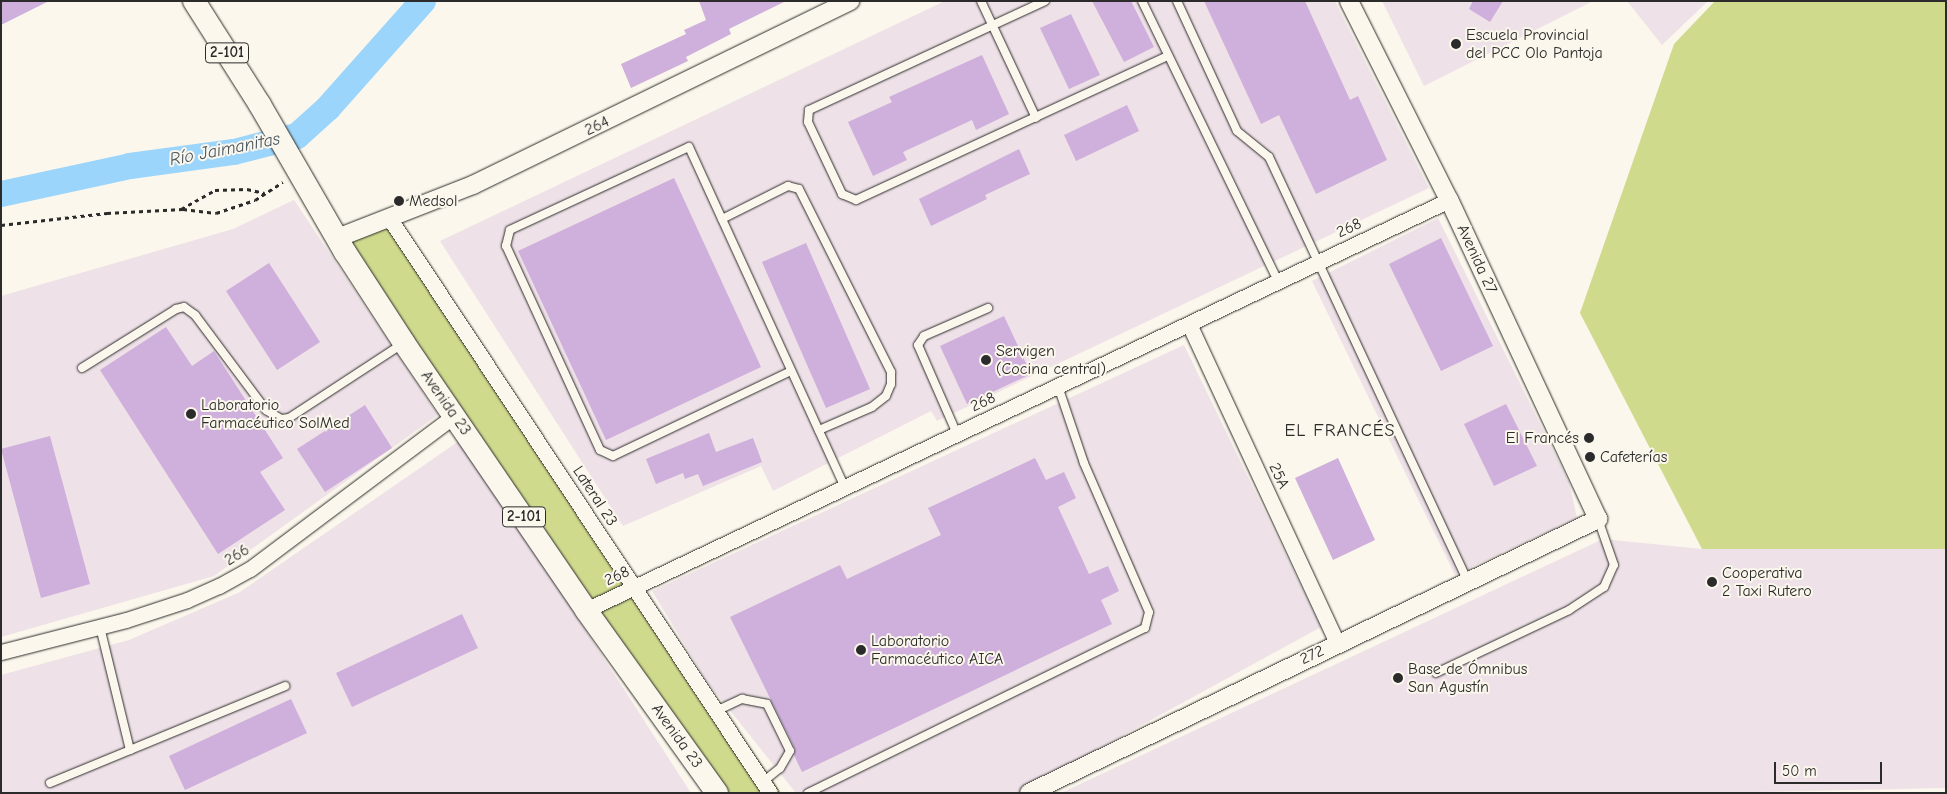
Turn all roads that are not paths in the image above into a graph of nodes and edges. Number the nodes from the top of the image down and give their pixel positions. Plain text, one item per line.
1 (194, 1) edge
2 (850, 1) edge
3 (980, 1) edge
4 (1045, 1) edge
5 (1142, 1) edge
6 (1177, 1) edge
7 (1350, 1) edge
8 (993, 25) junction
9 (1168, 56) junction
10 (1036, 118) junction
11 (1449, 200) junction
12 (390, 218) junction
13 (722, 219) junction
14 (337, 238) junction
15 (1318, 262) junction
16 (1278, 281) junction
17 (988, 308) dead end
18 (1189, 324) junction
19 (404, 343) junction
20 (82, 368) dead end
21 (791, 371) junction
22 (1058, 386) junction
23 (455, 415) junction
24 (819, 430) junction
25 (957, 434) junction
26 (845, 486) junction
27 (1598, 519) junction
28 (1468, 581) junction
29 (634, 587) junction
30 (586, 610) junction
31 (100, 627) junction
32 (1337, 643) junction
33 (1, 652) edge
34 (1436, 674) dead end
35 (285, 686) dead end
36 (716, 711) junction
37 (130, 750) junction
38 (50, 783) dead end
39 (766, 787) edge
40 (718, 793) edge
41 (808, 793) edge
42 (1029, 793) edge

1 - 14 main road, Avenida 23 / 2-101
2 - 12 street, 264
3 - 8 lane
4 - 8 lane
5 - 9 lane
6 - 15 lane
7 - 11 street, Avenida 27
8 - 10 lane
8 - 10 lane
9 - 10 lane
9 - 16 lane
11 - 15 street, 268
11 - 27 street, Avenida 27
12 - 14 street, 264
12 - 29 street, Lateral 23
13 - 21 lane
13 - 21 lane
13 - 24 lane
14 - 19 main road, Avenida 23 / 2-101
15 - 16 street, 268
15 - 28 lane
16 - 18 street, 268
17 - 25 lane
18 - 22 street, 268
18 - 32 street, 25A
19 - 20 lane
19 - 23 main road, Avenida 23 / 2-101
21 - 24 lane
22 - 25 street, 268
22 - 41 lane
23 - 30 main road, Avenida 23 / 2-101
23 - 31 street, 266
24 - 26 lane
25 - 26 street, 268
26 - 29 street, 268
27 - 28 street, 272
27 - 34 lane
28 - 32 street, 272
29 - 30 street, 268
29 - 36 street, Lateral 23
30 - 40 main road, Avenida 23 / 2-101
31 - 33 street, 266
31 - 37 lane
32 - 42 street, 272
35 - 37 lane
36 - 39 street, Lateral 23
36 - 39 lane
37 - 38 lane

